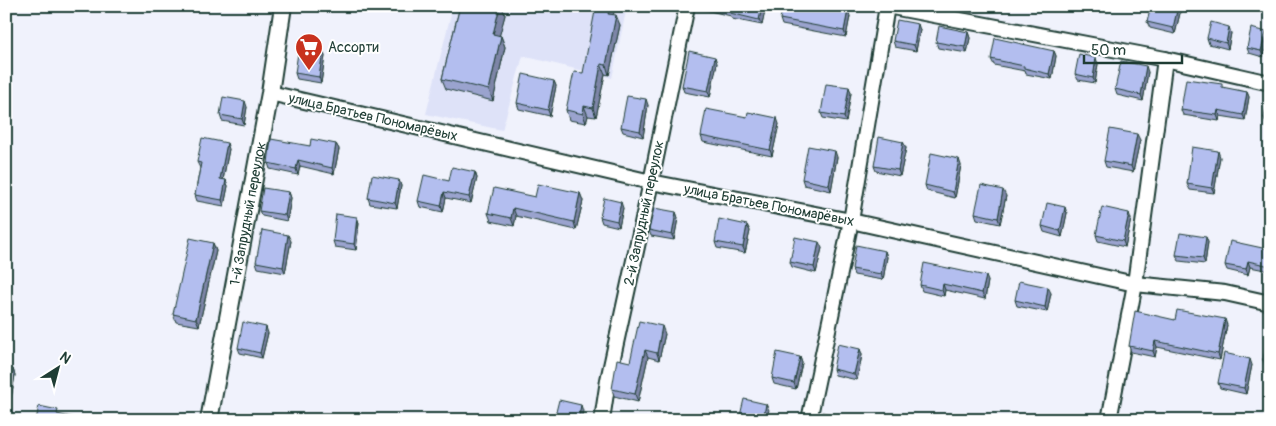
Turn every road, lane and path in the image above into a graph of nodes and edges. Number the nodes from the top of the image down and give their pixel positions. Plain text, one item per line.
1 (283, 6) edge
2 (687, 6) edge
3 (887, 6) edge
4 (1165, 59) junction
5 (1270, 83) edge
6 (270, 93) junction
7 (651, 182) junction
8 (850, 221) junction
9 (1135, 284) junction
10 (1270, 303) edge
11 (209, 420) edge
12 (602, 420) edge
13 (809, 420) edge
14 (1109, 420) edge

1 - 6 street, 1-й Запрудный переулок
2 - 7 street, 2-й Запрудный переулок
3 - 4 street
3 - 8 street
4 - 5 street
4 - 9 street
6 - 7 street, улица Братьев Пономарёвых
6 - 11 street, 1-й Запрудный переулок
7 - 8 street, улица Братьев Пономарёвых
7 - 12 street, 2-й Запрудный переулок
8 - 9 street, улица Братьев Пономарёвых
8 - 13 street
9 - 10 street, улица Братьев Пономарёвых
9 - 14 street

